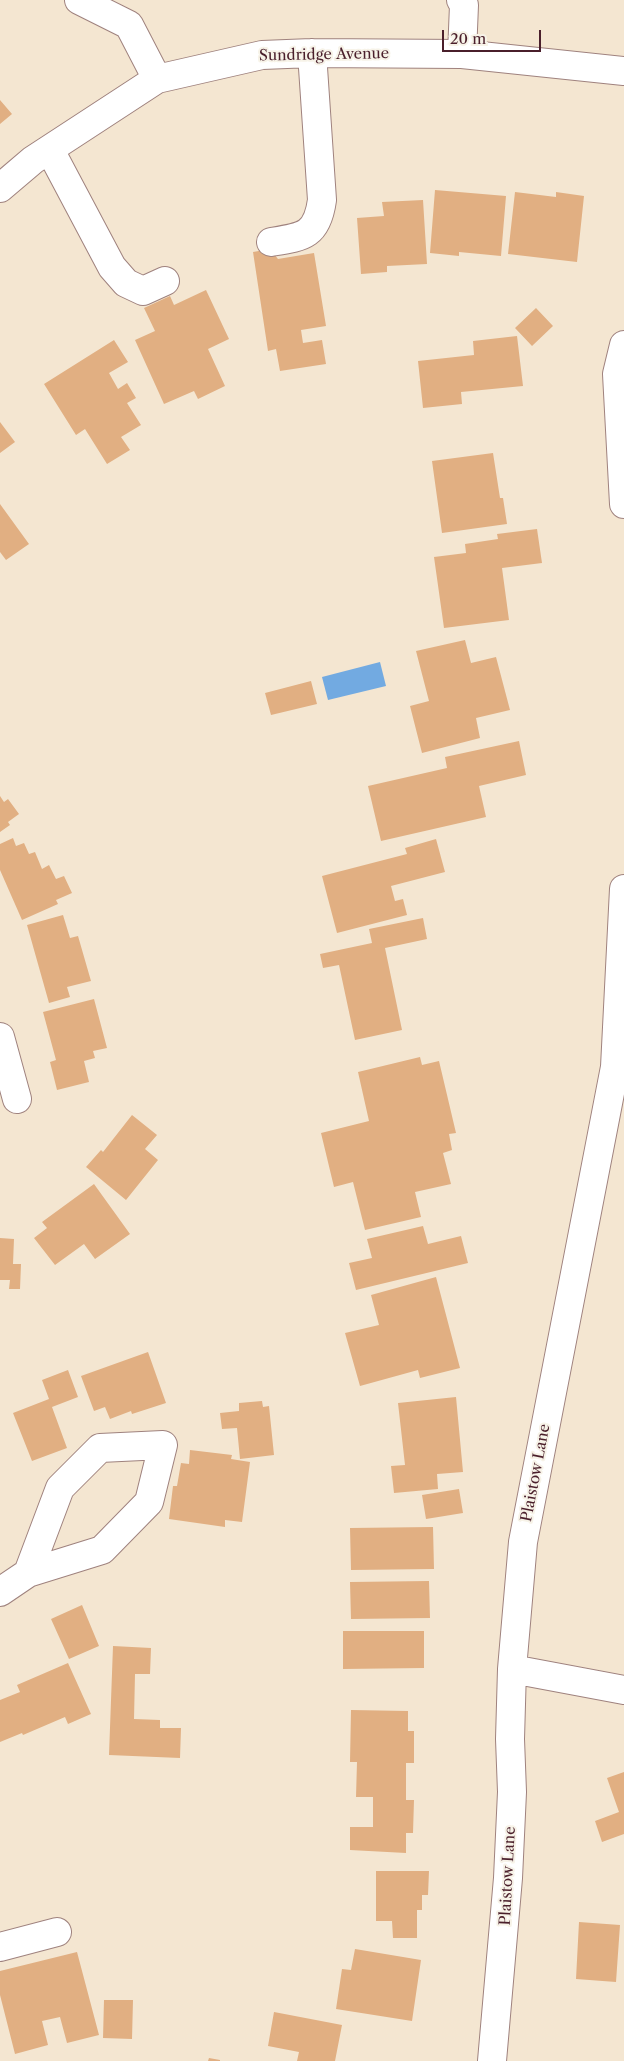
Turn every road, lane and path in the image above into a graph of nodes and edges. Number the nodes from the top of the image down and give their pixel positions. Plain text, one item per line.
1 (79, 0) edge
2 (461, 0) edge
3 (312, 53) junction
4 (462, 54) junction
5 (624, 71) edge
6 (157, 79) junction
7 (50, 150) junction
8 (0, 188) edge
9 (270, 242) dead end
10 (165, 281) dead end
11 (624, 345) edge
12 (624, 504) edge
13 (624, 889) edge
14 (0, 1037) edge
15 (17, 1099) dead end
16 (28, 1574) junction
17 (0, 1592) edge
18 (512, 1669) junction
19 (624, 1690) edge
20 (57, 1932) dead end
21 (0, 1947) edge
22 (492, 2061) edge

1 - 6 street
2 - 4 street
3 - 4 street, Sundridge Avenue
3 - 6 street, Sundridge Avenue
3 - 9 street
4 - 5 street, Sundridge Avenue
6 - 7 street, Sundridge Avenue
7 - 8 street, Sundridge Avenue
7 - 10 street
11 - 12 street
13 - 18 street, Plaistow Lane
14 - 15 street
16 - 16 street
16 - 17 street
18 - 19 street
18 - 22 street, Plaistow Lane
20 - 21 street

